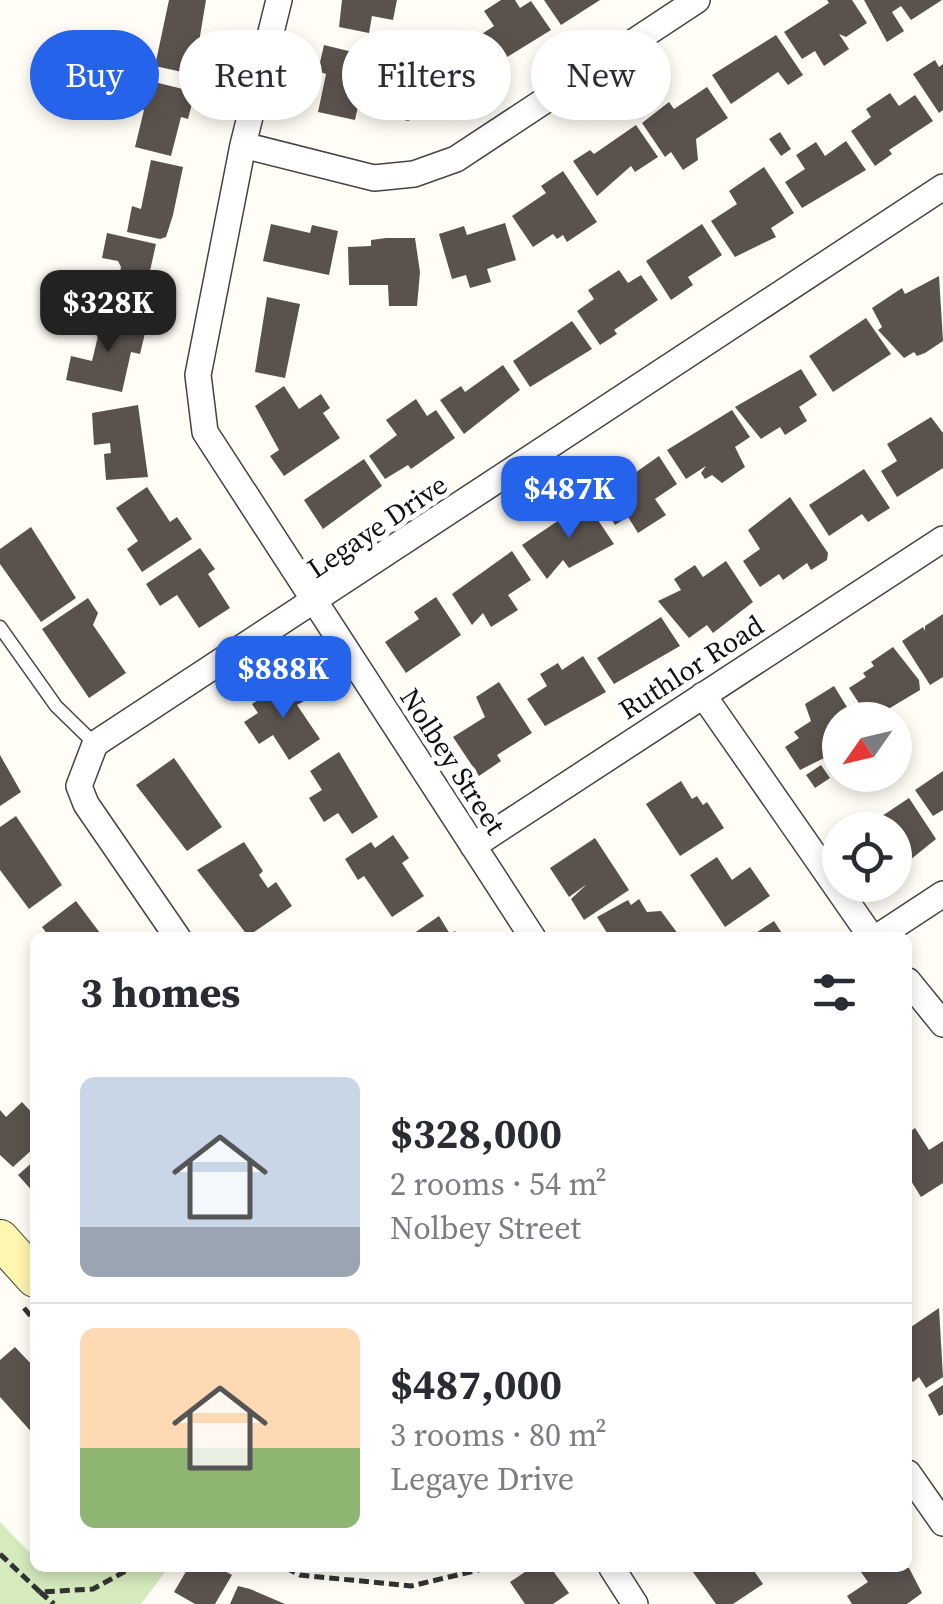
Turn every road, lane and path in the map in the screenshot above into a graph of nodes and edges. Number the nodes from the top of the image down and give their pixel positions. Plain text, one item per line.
1 (279, 0) edge
2 (697, 0) edge
3 (243, 146) junction
4 (943, 187) edge
5 (943, 539) edge
6 (314, 604) junction
7 (0, 626) edge
8 (703, 695) junction
9 (96, 744) junction
10 (474, 846) junction
11 (943, 894) edge
12 (174, 932) edge
13 (530, 932) edge
14 (870, 932) edge
15 (883, 932) edge
16 (912, 986) edge
17 (943, 1024) edge
18 (0, 1239) edge
19 (30, 1272) edge
20 (912, 1479) edge
21 (943, 1523) edge
22 (0, 1554) edge
23 (124, 1572) edge
24 (293, 1572) edge
25 (470, 1572) edge
26 (615, 1572) edge
27 (40, 1592) junction
28 (54, 1604) edge
29 (635, 1604) edge

1 - 3 street, Nolbey Street
2 - 3 street
3 - 6 street, Nolbey Street
4 - 6 street, Legaye Drive
5 - 8 street, Ruthlor Road
6 - 9 street, Legaye Drive
6 - 10 street, Nolbey Street
7 - 9 lane
8 - 10 street, Ruthlor Road
8 - 14 street
9 - 12 street
10 - 13 street, Nolbey Street
11 - 15 street
16 - 17 street
18 - 19 street
20 - 21 street
22 - 27 path
23 - 27 path
24 - 25 path
26 - 29 street
27 - 28 path

